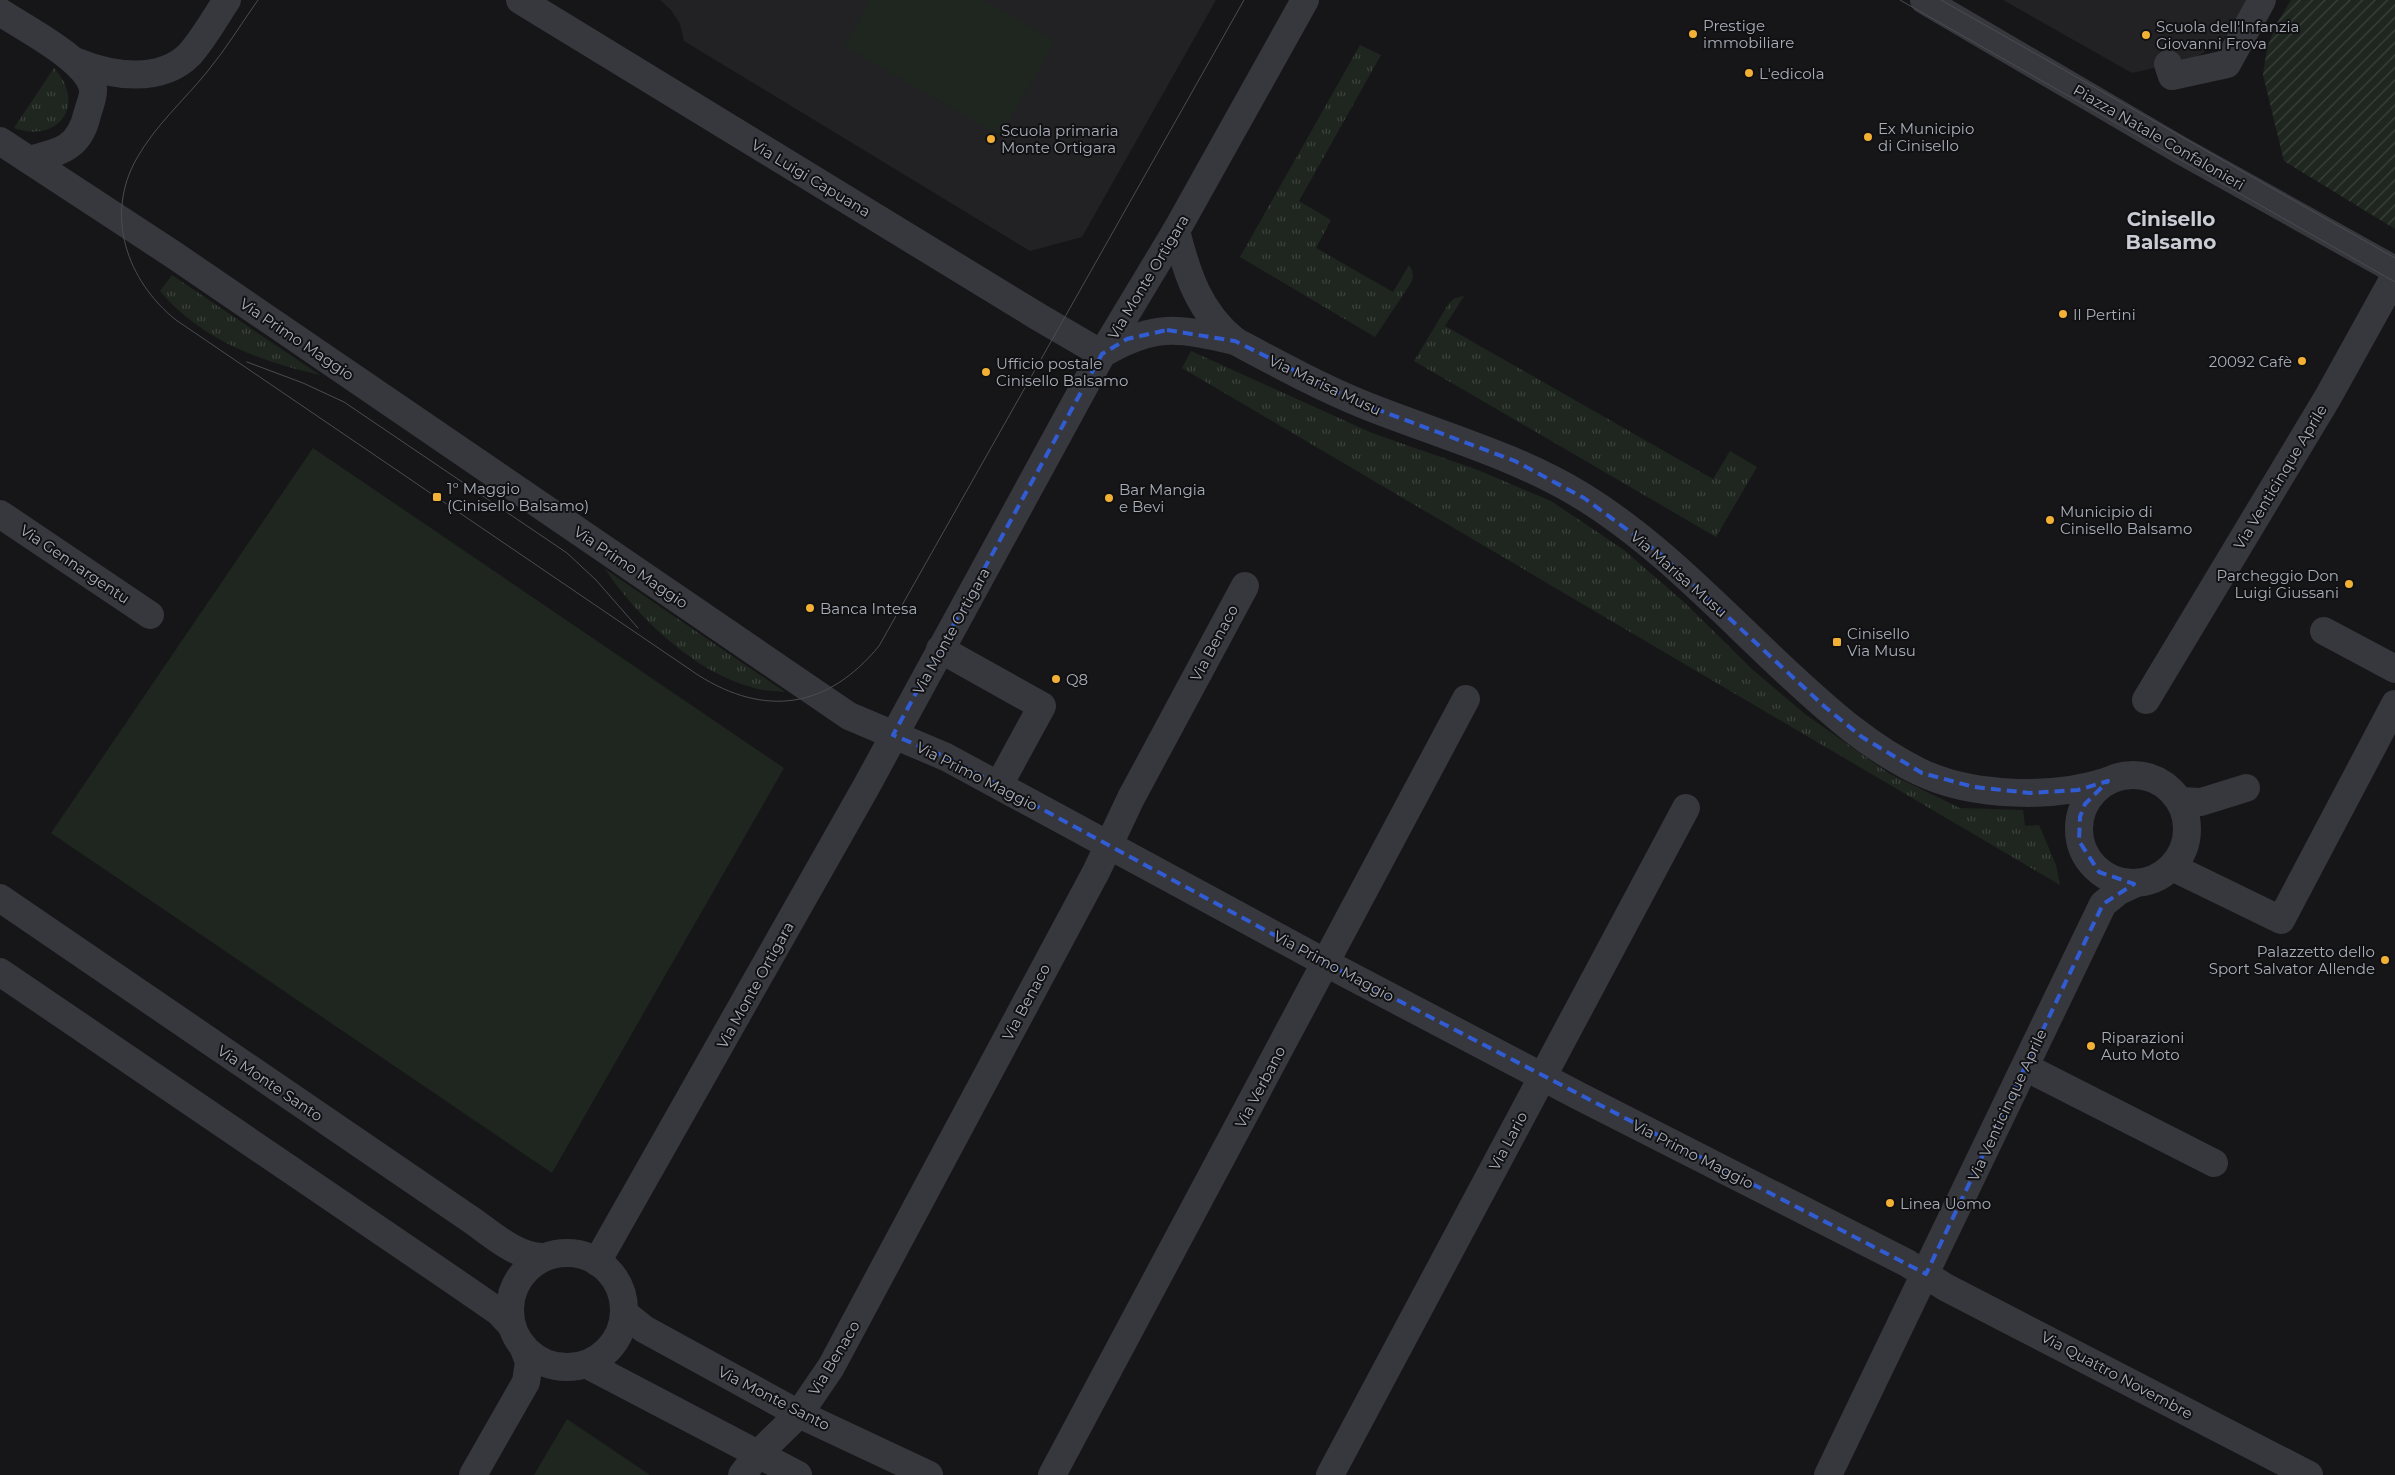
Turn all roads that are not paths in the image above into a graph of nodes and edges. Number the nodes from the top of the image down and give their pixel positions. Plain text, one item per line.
1 (227, 0) edge
2 (520, 0) edge
3 (1306, 0) edge
4 (1924, 0) edge
5 (2262, 0) edge
6 (0, 12) edge
7 (77, 62) junction
8 (2168, 64) dead end
9 (0, 141) edge
10 (29, 160) junction
11 (1176, 231) junction
12 (2395, 270) edge
13 (2395, 276) edge
14 (1235, 341) junction
15 (1102, 354) junction
16 (0, 514) edge
17 (1245, 586) dead end
18 (150, 615) dead end
19 (2324, 631) dead end
20 (940, 649) junction
21 (2395, 669) edge
22 (1466, 699) dead end
23 (2146, 700) dead end
24 (2395, 704) edge
25 (893, 735) junction
26 (2108, 781) junction
27 (999, 785) junction
28 (2246, 788) dead end
29 (2180, 801) junction
30 (1686, 808) dead end
31 (1108, 846) junction
32 (2172, 867) junction
33 (2134, 884) junction
34 (0, 898) edge
35 (1326, 963) junction
36 (0, 972) edge
37 (2025, 1067) junction
38 (1543, 1076) junction
39 (2214, 1163) dead end
40 (544, 1257) junction
41 (597, 1262) junction
42 (1926, 1274) junction
43 (624, 1313) junction
44 (511, 1325) junction
45 (524, 1348) junction
46 (586, 1364) junction
47 (799, 1414) junction
48 (750, 1464) edge
49 (473, 1475) edge
50 (798, 1475) edge
51 (928, 1475) edge
52 (1052, 1475) edge
53 (1330, 1475) edge
54 (1828, 1475) edge
55 (2309, 1475) edge

1 - 7 street
2 - 15 street, Via Luigi Capuana
3 - 11 street, Via Monte Ortigara
4 - 12 street, Piazza Natale Confalonieri
5 - 8 street
6 - 7 street
7 - 10 street
9 - 10 street, Via Primo Maggio
10 - 25 street, Via Primo Maggio
11 - 14 street, Via Marisa Musu
11 - 15 street, Via Monte Ortigara
13 - 23 street, Via Venticinque Aprile
14 - 15 street, Via Marisa Musu
14 - 26 street, Via Marisa Musu
15 - 20 street, Via Monte Ortigara
16 - 18 street, Via Gennargentu
17 - 31 street, Via Benaco
19 - 21 street
20 - 25 street, Via Monte Ortigara
20 - 27 street
22 - 35 street, Via Verbano
24 - 32 street
25 - 27 street, Via Primo Maggio
25 - 41 street, Via Monte Ortigara
26 - 29 street
26 - 33 street
27 - 31 street, Via Primo Maggio
28 - 29 street
29 - 32 street
30 - 38 street, Via Lario
31 - 35 street, Via Primo Maggio
31 - 47 street, Via Benaco
32 - 33 street
33 - 37 street, Via Venticinque Aprile
34 - 40 street, Via Monte Santo
35 - 38 street, Via Primo Maggio
35 - 52 street, Via Verbano
36 - 44 street
37 - 39 street
37 - 42 street, Via Venticinque Aprile
38 - 42 street, Via Primo Maggio
38 - 53 street, Via Lario
40 - 41 street
40 - 44 street
41 - 43 street
42 - 54 street, Via Venticinque Aprile
42 - 55 street, Via Quattro Novembre
43 - 46 street
43 - 47 street, Via Monte Santo
44 - 45 street
45 - 46 street
45 - 49 street
46 - 48 street
47 - 48 street, Via Benaco
47 - 51 street, Via Monte Santo
48 - 50 street

